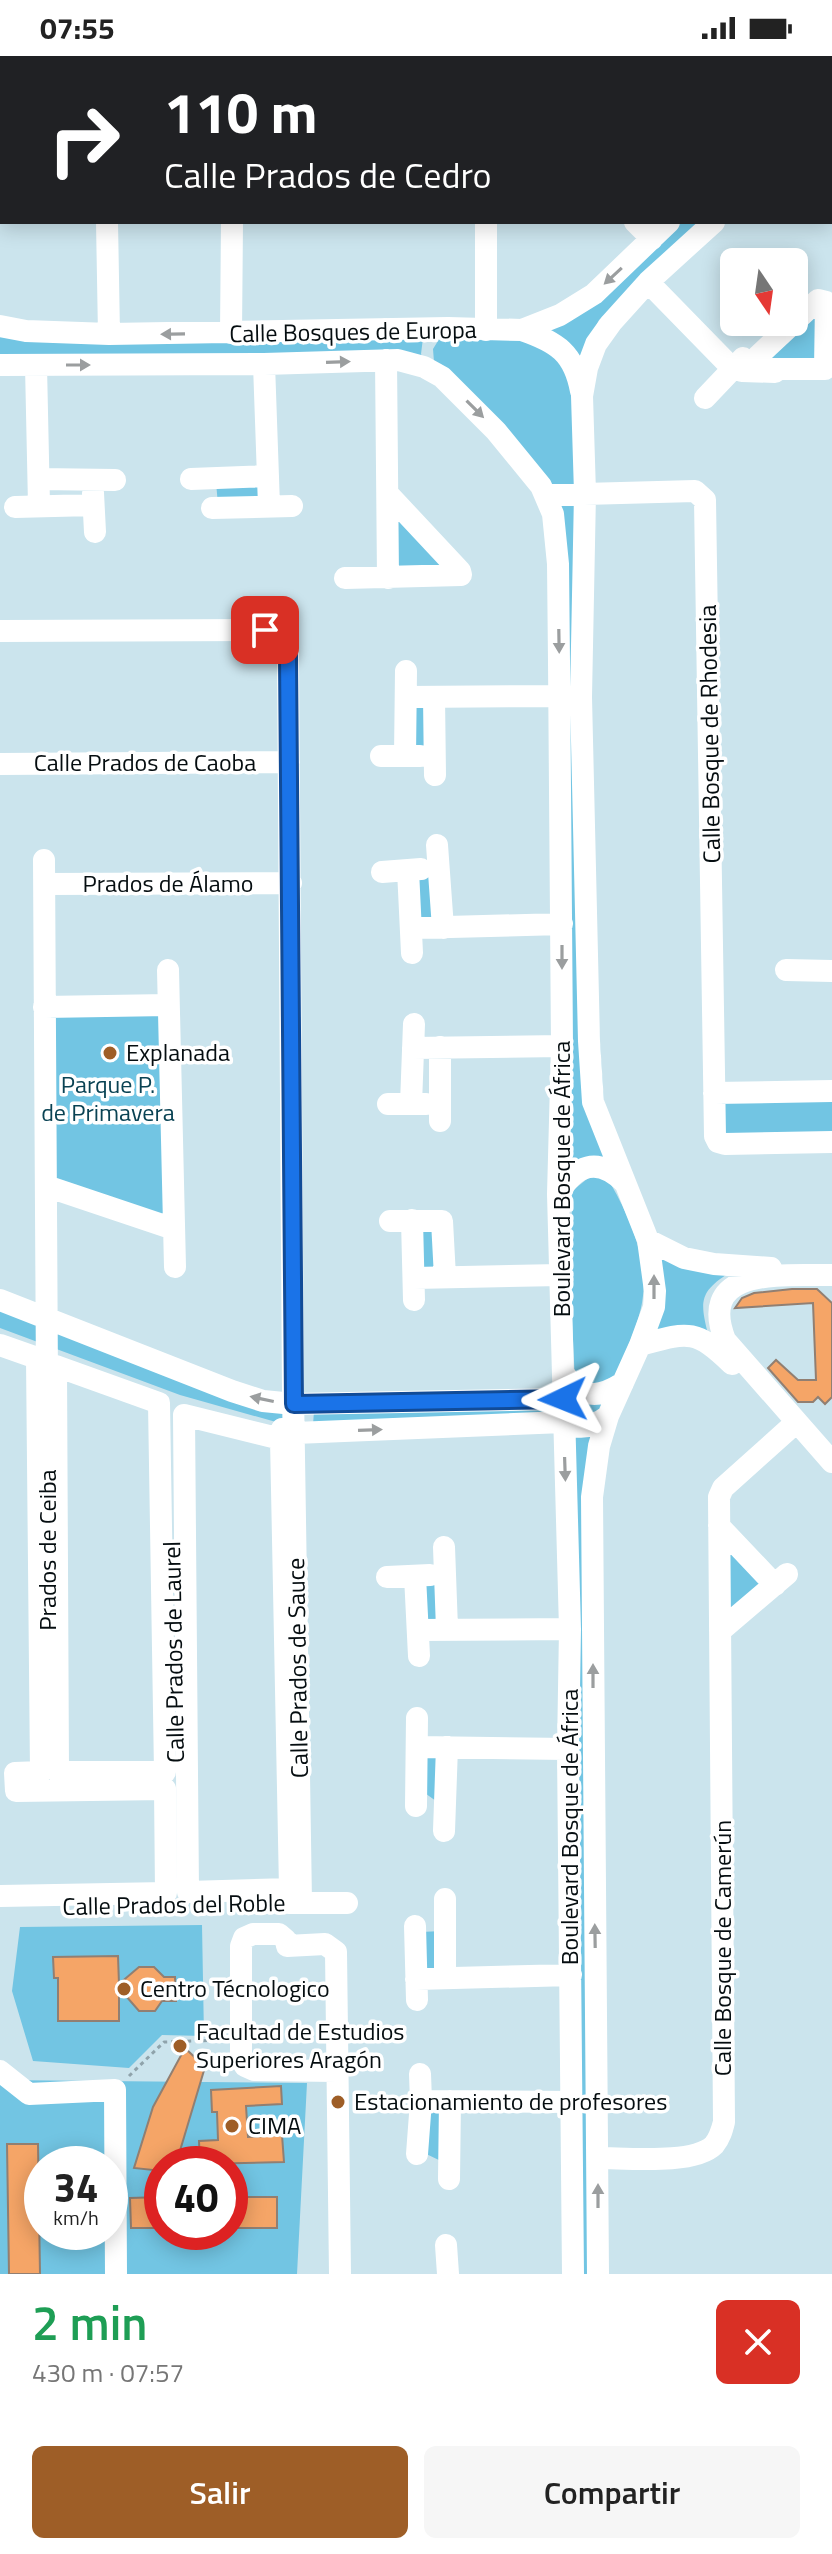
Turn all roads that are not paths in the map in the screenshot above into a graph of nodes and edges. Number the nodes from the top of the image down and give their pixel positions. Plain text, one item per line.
1 (107, 224) edge
2 (232, 224) edge
3 (486, 224) edge
4 (637, 224) edge
5 (667, 224) edge
6 (712, 224) edge
7 (652, 239) junction
8 (648, 282) junction
9 (825, 292) edge
10 (808, 299) edge
11 (0, 326) edge
12 (448, 328) junction
13 (486, 330) junction
14 (522, 330) junction
15 (231, 333) junction
16 (109, 334) junction
17 (767, 336) edge
18 (386, 360) junction
19 (264, 364) junction
20 (0, 365) edge
21 (36, 366) junction
22 (732, 368) junction
23 (832, 373) edge
24 (442, 377) junction
25 (582, 396) junction
26 (705, 398) dead end
27 (268, 476) junction
28 (39, 479) junction
29 (585, 493) junction
30 (388, 494) junction
31 (547, 495) junction
32 (39, 505) junction
33 (93, 505) junction
34 (269, 506) junction
35 (292, 506) dead end
36 (15, 507) dead end
37 (95, 532) dead end
38 (345, 578) dead end
39 (388, 578) junction
40 (0, 631) edge
41 (406, 671) dead end
42 (559, 696) junction
43 (407, 697) junction
44 (434, 697) junction
45 (381, 756) dead end
46 (405, 756) junction
47 (289, 762) junction
48 (0, 764) edge
49 (44, 860) dead end
50 (408, 870) junction
51 (382, 872) dead end
52 (291, 883) junction
53 (45, 884) junction
54 (562, 924) junction
55 (411, 928) junction
56 (443, 928) junction
57 (412, 953) dead end
58 (168, 970) dead end
59 (786, 970) dead end
60 (832, 971) edge
61 (168, 1005) junction
62 (44, 1007) junction
63 (414, 1024) dead end
64 (562, 1046) junction
65 (440, 1047) junction
66 (413, 1048) junction
67 (832, 1091) edge
68 (714, 1093) junction
69 (388, 1104) dead end
70 (411, 1104) junction
71 (832, 1142) edge
72 (624, 1182) junction
73 (46, 1186) junction
74 (558, 1194) junction
75 (174, 1229) junction
76 (648, 1240) junction
77 (175, 1267) dead end
78 (832, 1268) edge
79 (761, 1269) junction
80 (560, 1275) junction
81 (832, 1275) edge
82 (445, 1277) junction
83 (0, 1300) edge
84 (47, 1319) junction
85 (0, 1336) edge
86 (0, 1345) edge
87 (640, 1345) junction
88 (719, 1351) junction
89 (47, 1355) junction
90 (563, 1373) junction
91 (623, 1383) junction
92 (170, 1399) junction
93 (563, 1399) junction
94 (294, 1404) junction
95 (608, 1416) junction
96 (563, 1422) junction
97 (791, 1427) junction
98 (295, 1433) junction
99 (832, 1462) edge
100 (832, 1470) edge
101 (719, 1526) junction
102 (444, 1547) dead end
103 (444, 1575) junction
104 (415, 1576) junction
105 (387, 1577) dead end
106 (447, 1629) junction
107 (570, 1629) junction
108 (418, 1630) junction
109 (720, 1631) junction
110 (419, 1656) dead end
111 (417, 1718) dead end
112 (418, 1747) junction
113 (447, 1747) junction
114 (568, 1749) junction
115 (171, 1776) junction
116 (50, 1780) junction
117 (23, 1782) dead end
118 (0, 1896) edge
119 (183, 1899) junction
120 (445, 1899) dead end
121 (301, 1902) junction
122 (347, 1903) dead end
123 (0, 1908) edge
124 (446, 1925) junction
125 (571, 1975) junction
126 (445, 1978) junction
127 (0, 2071) edge
128 (337, 2071) junction
129 (420, 2074) dead end
130 (421, 2101) junction
131 (450, 2101) junction
132 (573, 2102) junction
133 (598, 2158) junction
134 (446, 2245) dead end
135 (116, 2274) edge
136 (340, 2274) edge
137 (448, 2274) edge
138 (573, 2274) edge
139 (598, 2274) edge

1 - 16 street
2 - 15 street
3 - 13 street
4 - 7 street
5 - 7 street, Calle Bosques de Europa
6 - 8 street
7 -> 14 street, Calle Bosques de Europa
8 - 22 street
8 - 25 street
9 - 10 street
11 - 16 street, Calle Bosques de Europa
12 - 13 street, Calle Bosques de Europa
12 - 15 street, Calle Bosques de Europa
12 - 24 street
13 - 14 street, Calle Bosques de Europa
14 - 25 street
15 -> 16 street, Calle Bosques de Europa
17 - 22 street
19 -> 18 street, Calle Bosques de Europa
18 - 24 street, Boulevard Bosque de África
18 - 30 street
21 -> 19 street, Calle Bosques de Europa
19 - 27 street
20 - 21 street, Calle Bosques de Europa
21 - 28 street
22 - 23 street
22 - 26 street
24 -> 31 street, Boulevard Bosque de África
25 - 29 street
27 - 34 street
27 - 34 street
28 - 32 street
28 - 33 street
29 - 31 street, Calle Bosque de Rhodesia
29 - 68 street, Calle Bosque de Rhodesia
29 - 72 street, Boulevard Bosque de África
30 - 39 street
30 - 39 street
31 -> 42 street, Boulevard Bosque de África
32 - 33 street
32 - 36 street
33 - 37 street
34 - 35 street
38 - 39 street
40 - 47 street, Calle Prados de Sauce
41 - 43 street
42 - 44 street
42 - 54 street, Boulevard Bosque de África
43 - 44 street
43 - 46 street
44 - 46 street
45 - 46 street
47 - 48 street, Calle Prados de Caoba
47 - 52 street, Calle Prados de Sauce
49 - 53 street, Prados de Ceiba
50 - 51 street
50 - 55 street
50 - 56 street
52 - 53 street, Prados de Álamo
52 - 94 street, Calle Prados de Sauce
53 - 62 street, Prados de Ceiba
54 - 56 street
54 -> 64 street, Boulevard Bosque de África
55 - 56 street
55 - 57 street
58 - 61 street
59 - 60 street
61 - 62 street
61 - 75 street
62 - 73 street, Prados de Ceiba
63 - 66 street
64 - 65 street
64 - 74 street, Boulevard Bosque de África
65 - 66 street
65 - 70 street
66 - 70 street
67 - 68 street
68 - 71 street, Calle Bosque de Rhodesia
69 - 70 street
72 - 74 street
72 - 76 street, Boulevard Bosque de África
73 - 75 street
73 - 84 street, Prados de Ceiba
74 - 80 street, Boulevard Bosque de África
75 - 77 street
76 - 79 street
87 -> 76 street, Boulevard Bosque de África
78 - 79 street
79 - 88 street
80 - 82 street
80 - 90 street, Boulevard Bosque de África
81 - 99 street
82 - 82 street
83 - 84 street
84 - 89 street, Prados de Ceiba
94 -> 84 street
85 - 89 street
86 - 118 street
87 - 88 street
87 - 91 street, Boulevard Bosque de África
88 - 97 street
89 - 92 street
89 - 116 street, Prados de Ceiba
90 - 91 street
90 - 93 street, Boulevard Bosque de África
91 - 95 street, Boulevard Bosque de África
92 - 98 street
92 - 115 street, Calle Prados de Laurel
93 - 94 street
93 - 96 street, Boulevard Bosque de África
94 - 98 street, Calle Prados de Sauce
95 - 96 street
133 -> 95 street, Boulevard Bosque de África
98 -> 96 street
96 -> 107 street, Boulevard Bosque de África
97 - 100 street
97 - 101 street, Calle Bosque de Camerún
98 - 121 street, Calle Prados de Sauce
101 - 109 street, Calle Bosque de Camerún
101 - 109 street
102 - 103 street
103 - 104 street
103 - 106 street
104 - 105 street
104 - 108 street
106 - 107 street
106 - 108 street
107 - 114 street, Boulevard Bosque de África
108 - 110 street
109 - 133 street, Calle Bosque de Camerún
111 - 112 street
112 - 113 street
112 - 113 street
113 - 114 street
114 - 125 street, Boulevard Bosque de África
115 - 115 street
115 - 116 street
115 - 119 street, Calle Prados de Laurel
116 - 117 street
119 - 119 street
119 - 121 street, Calle Prados del Roble
119 - 123 street, Calle Prados del Roble
120 - 124 street
121 - 122 street, Calle Prados del Roble
124 - 126 street
124 - 126 street
125 - 126 street
125 - 132 street, Boulevard Bosque de África
127 - 135 street
128 - 128 street
128 - 136 street
129 - 130 street
130 - 131 street
130 - 131 street
131 - 132 street
132 - 138 street, Boulevard Bosque de África
139 -> 133 street, Boulevard Bosque de África
134 - 137 street

